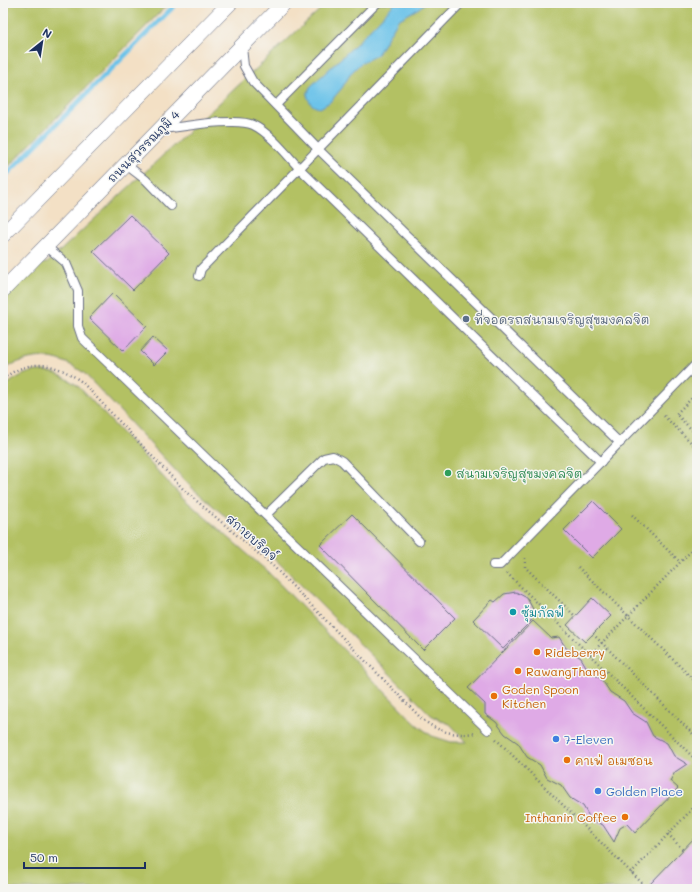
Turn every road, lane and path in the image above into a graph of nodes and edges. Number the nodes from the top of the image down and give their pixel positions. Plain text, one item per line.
1 (230, 3) edge
2 (284, 3) edge
3 (377, 3) edge
4 (461, 3) edge
5 (695, 3) edge
6 (697, 5) edge
7 (242, 47) junction
8 (276, 105) junction
9 (161, 129) junction
10 (318, 149) junction
11 (125, 164) junction
12 (300, 169) junction
13 (171, 206) dead end
14 (3, 235) edge
15 (46, 246) junction
16 (199, 276) dead end
17 (3, 290) edge
18 (697, 363) edge
19 (3, 379) edge
20 (697, 393) edge
21 (669, 410) dead end
22 (697, 435) edge
23 (620, 443) junction
24 (697, 448) edge
25 (601, 462) junction
26 (266, 515) junction
27 (632, 515) dead end
28 (419, 541) dead end
29 (697, 545) edge
30 (525, 557) dead end
31 (680, 562) junction
32 (496, 565) joint
33 (578, 567) dead end
34 (575, 616) dead end
35 (629, 616) junction
36 (593, 634) dead end
37 (602, 643) junction
38 (590, 655) junction
39 (697, 683) edge
40 (488, 730) junction
41 (697, 738) edge
42 (697, 761) edge
43 (697, 804) edge
44 (668, 834) junction
45 (683, 850) dead end
46 (631, 873) junction
47 (648, 889) edge

1 - 14 street
2 - 7 street, ถนนสุวรรณภูมิ 4
3 - 8 lane
4 - 10 lane
5 - 6 lane
7 - 8 lane
7 - 9 street, ถนนสุวรรณภูมิ 4
8 - 10 lane
9 - 11 street, ถนนสุวรรณภูมิ 4
9 - 12 lane
10 - 12 lane
10 - 23 lane
11 - 13 lane
11 - 15 street, ถนนสุวรรณภูมิ 4
12 - 16 lane
12 - 25 lane
15 - 17 street, ถนนสุวรรณภูมิ 4
15 - 26 lane
18 - 23 lane
19 - 40 path, สกายบริดจ์
20 - 22 path
21 - 24 path
23 - 25 lane
25 - 32 lane
26 - 28 lane
26 - 40 lane
27 - 31 path
29 - 31 path
30 - 34 path
31 - 35 path
32 - 38 path
33 - 35 path
35 - 37 path
35 - 39 path
36 - 37 path
37 - 38 path
37 - 41 path
38 - 42 path
40 - 46 path
43 - 44 path
44 - 45 path
44 - 46 path
46 - 47 path

